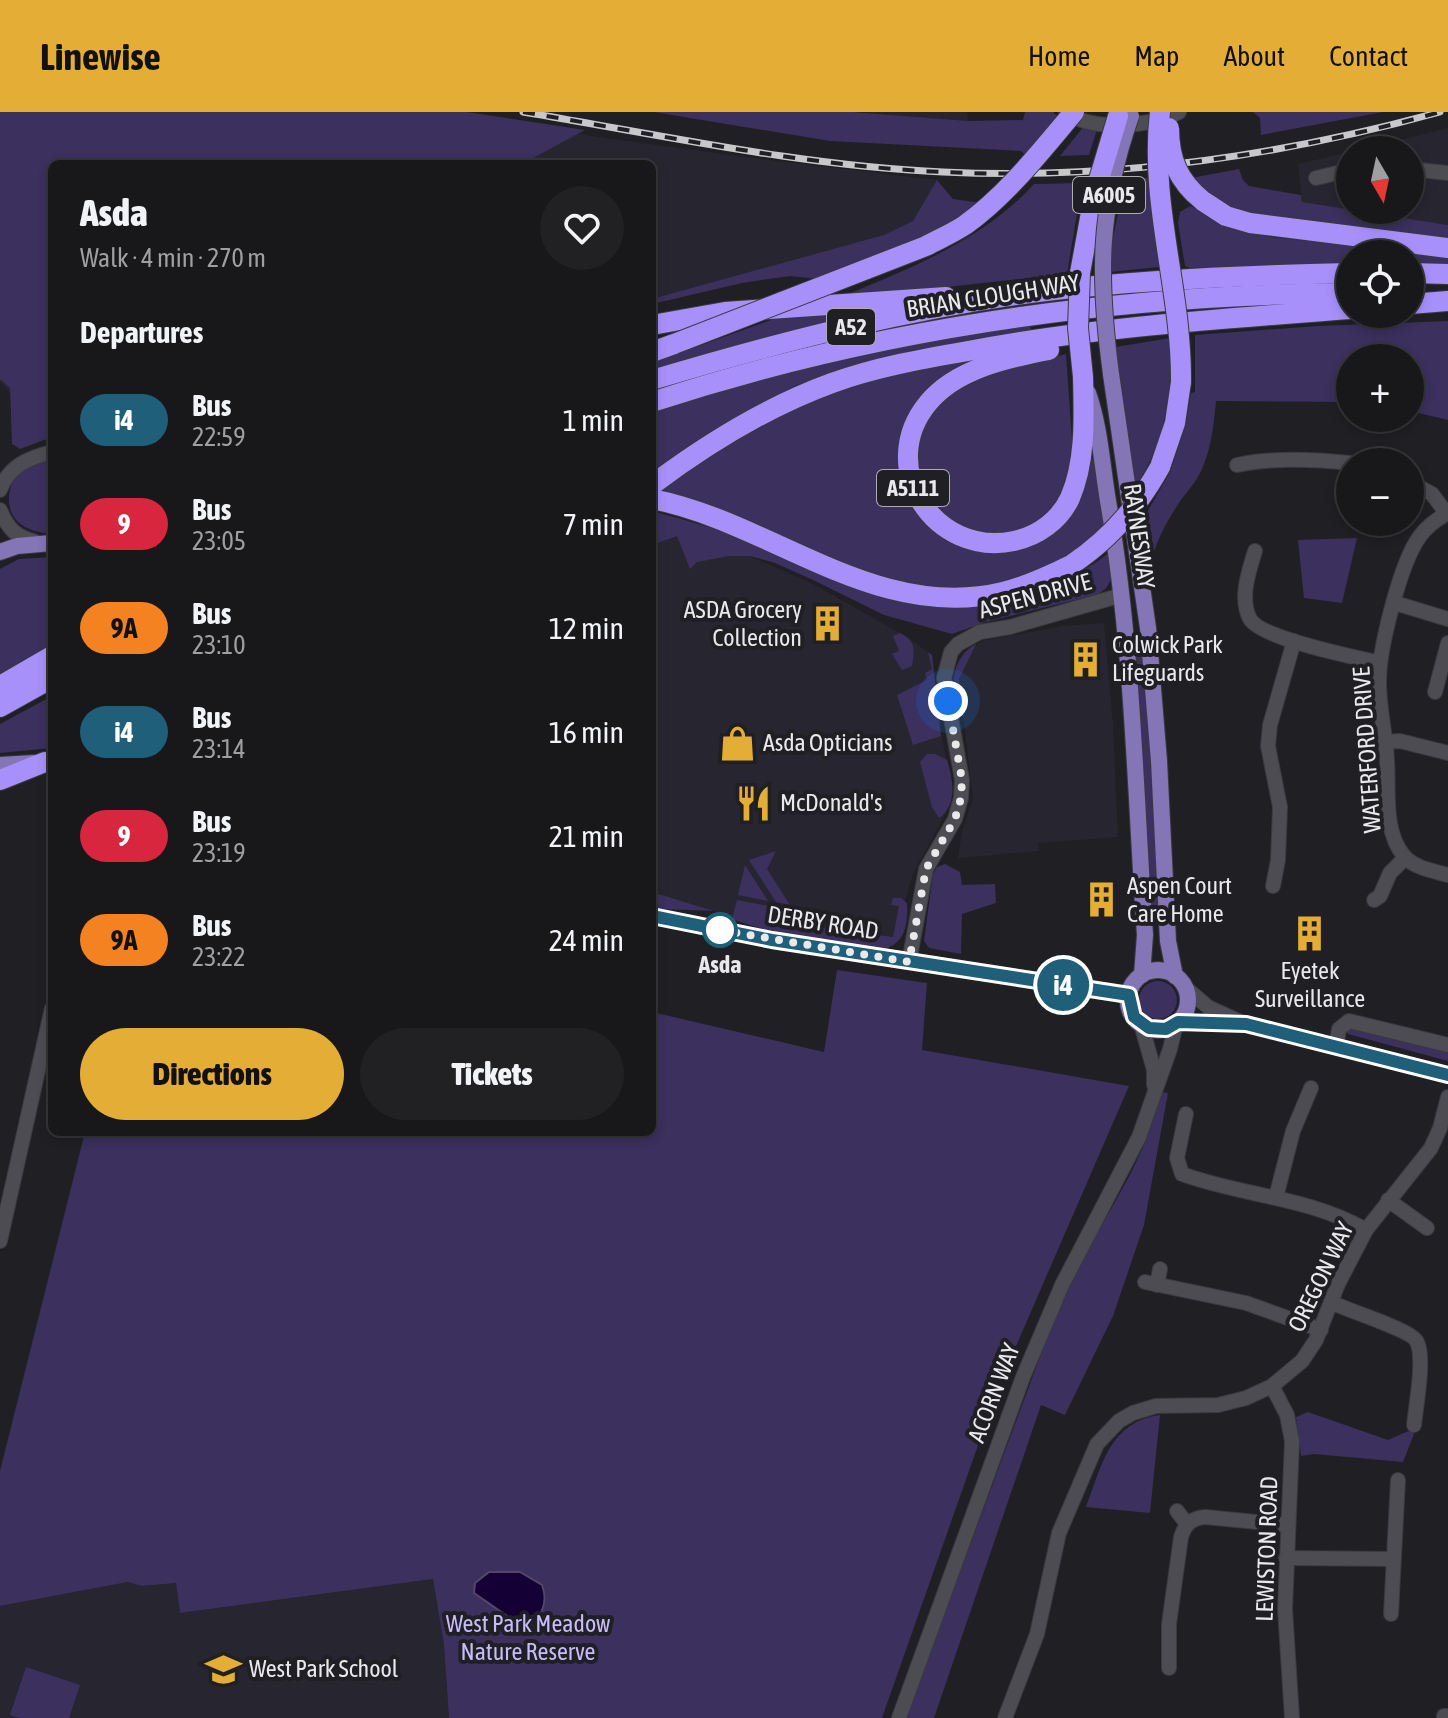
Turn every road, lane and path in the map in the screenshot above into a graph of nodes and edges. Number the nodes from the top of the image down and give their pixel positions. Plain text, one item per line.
1 (1066, 112) edge
2 (1074, 112) edge
3 (1160, 112) edge
4 (1170, 112) edge
5 (1179, 112) edge
6 (1125, 116) edge
7 (1424, 170) edge
8 (1336, 173) edge
9 (1448, 173) edge
10 (1316, 178) dead end
11 (1448, 248) edge
12 (1336, 273) edge
13 (1424, 273) edge
14 (1448, 274) edge
15 (1054, 290) junction
16 (1336, 293) edge
17 (1424, 296) edge
18 (1448, 298) edge
19 (1424, 302) edge
20 (1336, 310) edge
21 (656, 324) edge
22 (1142, 327) junction
23 (656, 351) edge
24 (1083, 377) junction
25 (656, 379) edge
26 (656, 401) edge
27 (48, 453) edge
28 (1336, 462) edge
29 (1237, 465) dead end
30 (0, 490) edge
31 (1424, 490) edge
32 (656, 493) edge
33 (656, 496) edge
34 (0, 510) edge
35 (1448, 514) edge
36 (45, 543) edge
37 (1255, 551) dead end
38 (0, 552) edge
39 (1122, 595) junction
40 (1395, 603) junction
41 (1448, 619) edge
42 (1294, 641) junction
43 (1448, 643) edge
44 (48, 658) edge
45 (1380, 663) junction
46 (48, 680) edge
47 (0, 686) edge
48 (1435, 692) dead end
49 (0, 707) edge
50 (1386, 742) junction
51 (1448, 753) edge
52 (48, 762) edge
53 (0, 765) edge
54 (0, 780) edge
55 (1405, 858) junction
56 (1448, 875) edge
57 (1273, 886) dead end
58 (1374, 900) dead end
59 (656, 917) edge
60 (909, 962) junction
61 (1142, 975) junction
62 (1180, 982) junction
63 (1129, 995) junction
64 (1177, 1023) junction
65 (1141, 1024) junction
66 (1246, 1024) junction
67 (48, 1026) edge
68 (1448, 1045) edge
69 (1336, 1047) junction
70 (1448, 1075) edge
71 (1311, 1088) dead end
72 (1153, 1094) junction
73 (1448, 1097) edge
74 (1186, 1114) dead end
75 (1276, 1197) junction
76 (1388, 1200) junction
77 (1427, 1228) dead end
78 (1366, 1230) junction
79 (0, 1241) edge
80 (1160, 1269) dead end
81 (1331, 1302) junction
82 (1321, 1330) junction
83 (1272, 1386) junction
84 (1410, 1417) dead end
85 (1393, 1489) dead end
86 (1177, 1511) dead end
87 (1187, 1524) junction
88 (1287, 1525) junction
89 (1286, 1558) junction
90 (1393, 1559) junction
91 (1391, 1614) dead end
92 (1169, 1668) dead end
93 (899, 1718) edge
94 (1005, 1718) edge
95 (1292, 1718) edge

1 - 6 street
2 - 23 highway, bridge
3 - 33 highway, bridge
4 - 11 highway, bridge
5 - 6 street
6 - 24 highway, RAYNESWAY / A5111, bridge
6 - 62 main road, RAYNESWAY / A6005, bridge
7 - 9 street
8 - 10 street
12 - 15 highway, BRIAN CLOUGH WAY / A52
13 - 14 highway
15 - 21 highway
15 - 25 highway, BRIAN CLOUGH WAY / A52
16 - 26 highway, BRIAN CLOUGH WAY / A52
17 - 18 highway
18 - 19 highway
20 - 22 highway
22 - 24 highway, A5111
22 - 32 highway
24 - 39 main road, RAYNESWAY
27 - 30 street
28 - 29 street
31 - 35 street
34 - 36 street
35 - 40 street, WATERFORD DRIVE
36 - 38 main road
37 - 42 street
39 - 60 street, ASPEN DRIVE
39 - 61 main road, RAYNESWAY
40 - 41 street
40 - 45 street, WATERFORD DRIVE
42 - 45 street
42 - 57 street
43 - 48 street
44 - 47 highway
45 - 50 street, WATERFORD DRIVE
46 - 49 highway
50 - 51 street
50 - 55 street, WATERFORD DRIVE
52 - 53 main road
52 - 54 highway
55 - 56 street
55 - 58 street
59 - 60 main road, DERBY ROAD
60 - 63 main road, DERBY ROAD
61 - 62 main road
61 - 63 main road
62 - 64 main road, A6005
62 - 66 street
63 - 65 main road
64 - 65 main road
64 - 66 street
64 - 72 street, ACORN WAY
65 - 72 street, ACORN WAY
66 - 69 street
67 - 79 street
68 - 69 street
69 - 70 street
71 - 75 street
72 - 93 street, ACORN WAY
73 - 76 street, OREGON WAY
74 - 75 street
75 - 78 street
76 - 77 street
76 - 78 street, OREGON WAY
78 - 81 street, OREGON WAY
80 - 82 street
81 - 82 street, OREGON WAY
81 - 84 street
82 - 83 street, OREGON WAY
83 - 88 street, LEWISTON ROAD
83 - 94 street, OREGON WAY
85 - 90 street
86 - 87 street
87 - 88 street
87 - 92 street
88 - 89 street, LEWISTON ROAD
89 - 90 street
89 - 95 street, LEWISTON ROAD
90 - 91 street

